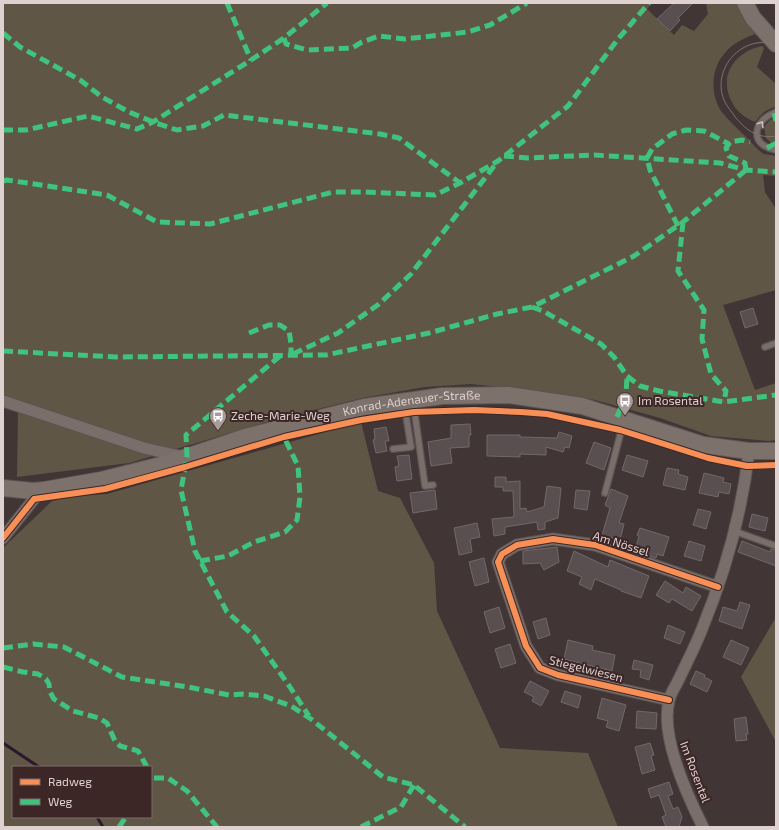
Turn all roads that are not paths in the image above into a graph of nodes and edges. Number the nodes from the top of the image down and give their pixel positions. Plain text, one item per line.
1 (745, 3) edge
2 (754, 3) edge
3 (776, 30) edge
4 (776, 44) edge
5 (776, 112) edge
6 (776, 150) edge
7 (776, 343) edge
8 (765, 347) dead end
9 (3, 401) edge
10 (408, 401) junction
11 (624, 419) junction
12 (393, 449) dead end
13 (776, 451) edge
14 (749, 452) junction
15 (187, 457) junction
16 (432, 485) dead end
17 (3, 488) edge
18 (44, 490) junction
19 (605, 493) dead end
20 (734, 531) junction
21 (3, 538) edge
22 (776, 546) edge
23 (498, 562) joint
24 (718, 587) junction
25 (669, 700) junction
26 (703, 827) edge

1 - 4 main road
2 - 3 main road
6 -> 5 lane
7 - 8 lane
9 - 15 street
10 - 11 main road, Konrad-Adenauer-Straße
10 - 12 lane
10 - 15 main road, Konrad-Adenauer-Straße
10 - 16 lane
11 - 14 main road, Konrad-Adenauer-Straße
11 - 19 lane
13 - 14 main road, Konrad-Adenauer-Straße
14 - 20 street, Im Rosental
15 - 18 main road, Konrad-Adenauer-Straße
17 - 18 main road, Konrad-Adenauer-Straße
18 - 21 street
20 - 22 lane
20 - 24 street, Im Rosental
23 - 24 street, Am Nössel
23 - 25 street, Stiegelwiesen
24 - 25 street, Im Rosental
25 - 26 street, Im Rosental

